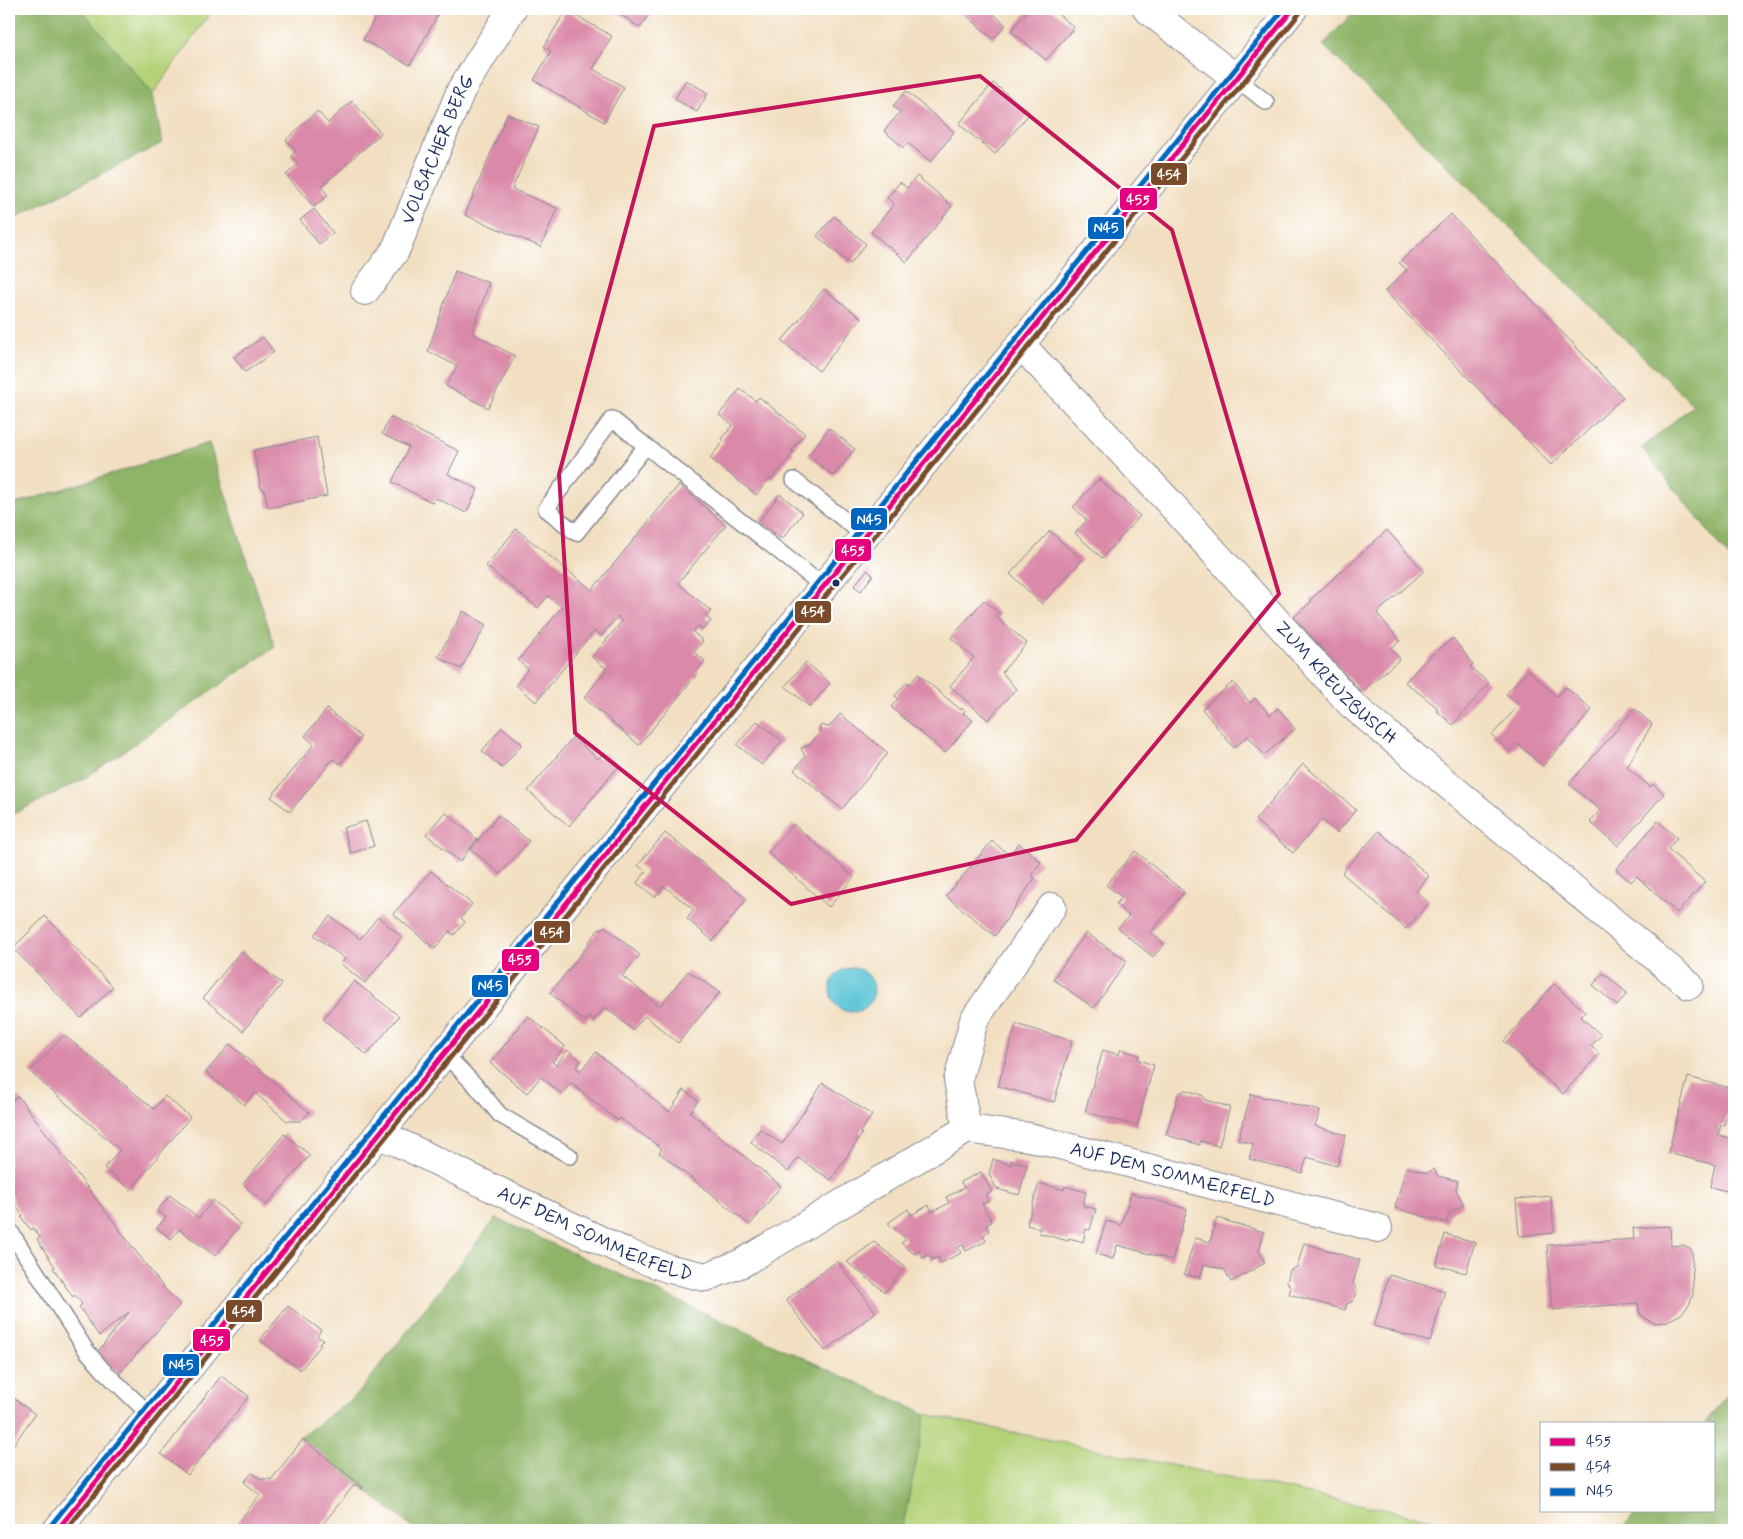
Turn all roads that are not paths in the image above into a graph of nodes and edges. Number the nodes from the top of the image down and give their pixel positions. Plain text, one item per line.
1 (512, 9) edge
2 (1147, 9) edge
3 (1293, 9) edge
4 (1237, 79) junction
5 (1266, 102) dead end
6 (365, 292) dead end
7 (1021, 344) junction
8 (646, 446) junction
9 (794, 480) dead end
10 (865, 536) junction
11 (824, 587) junction
12 (1052, 907) dead end
13 (1688, 985) dead end
14 (445, 1054) junction
15 (967, 1129) junction
16 (378, 1135) junction
17 (570, 1156) dead end
18 (1378, 1228) dead end
19 (9, 1229) edge
20 (150, 1415) junction
21 (57, 1530) edge

1 - 6 street, VOLBACHER BERG
2 - 4 street
3 - 4 street
4 - 5 lane
4 - 7 street
7 - 10 street
7 - 13 street, ZUM KREUZBUSCH
8 - 8 lane
8 - 11 lane
9 - 10 lane
10 - 11 street
11 - 14 street
12 - 15 street
14 - 16 street
14 - 17 lane
15 - 16 street, AUF DEM SOMMERFELD
15 - 18 street, AUF DEM SOMMERFELD
16 - 20 street
19 - 20 lane
20 - 21 street

